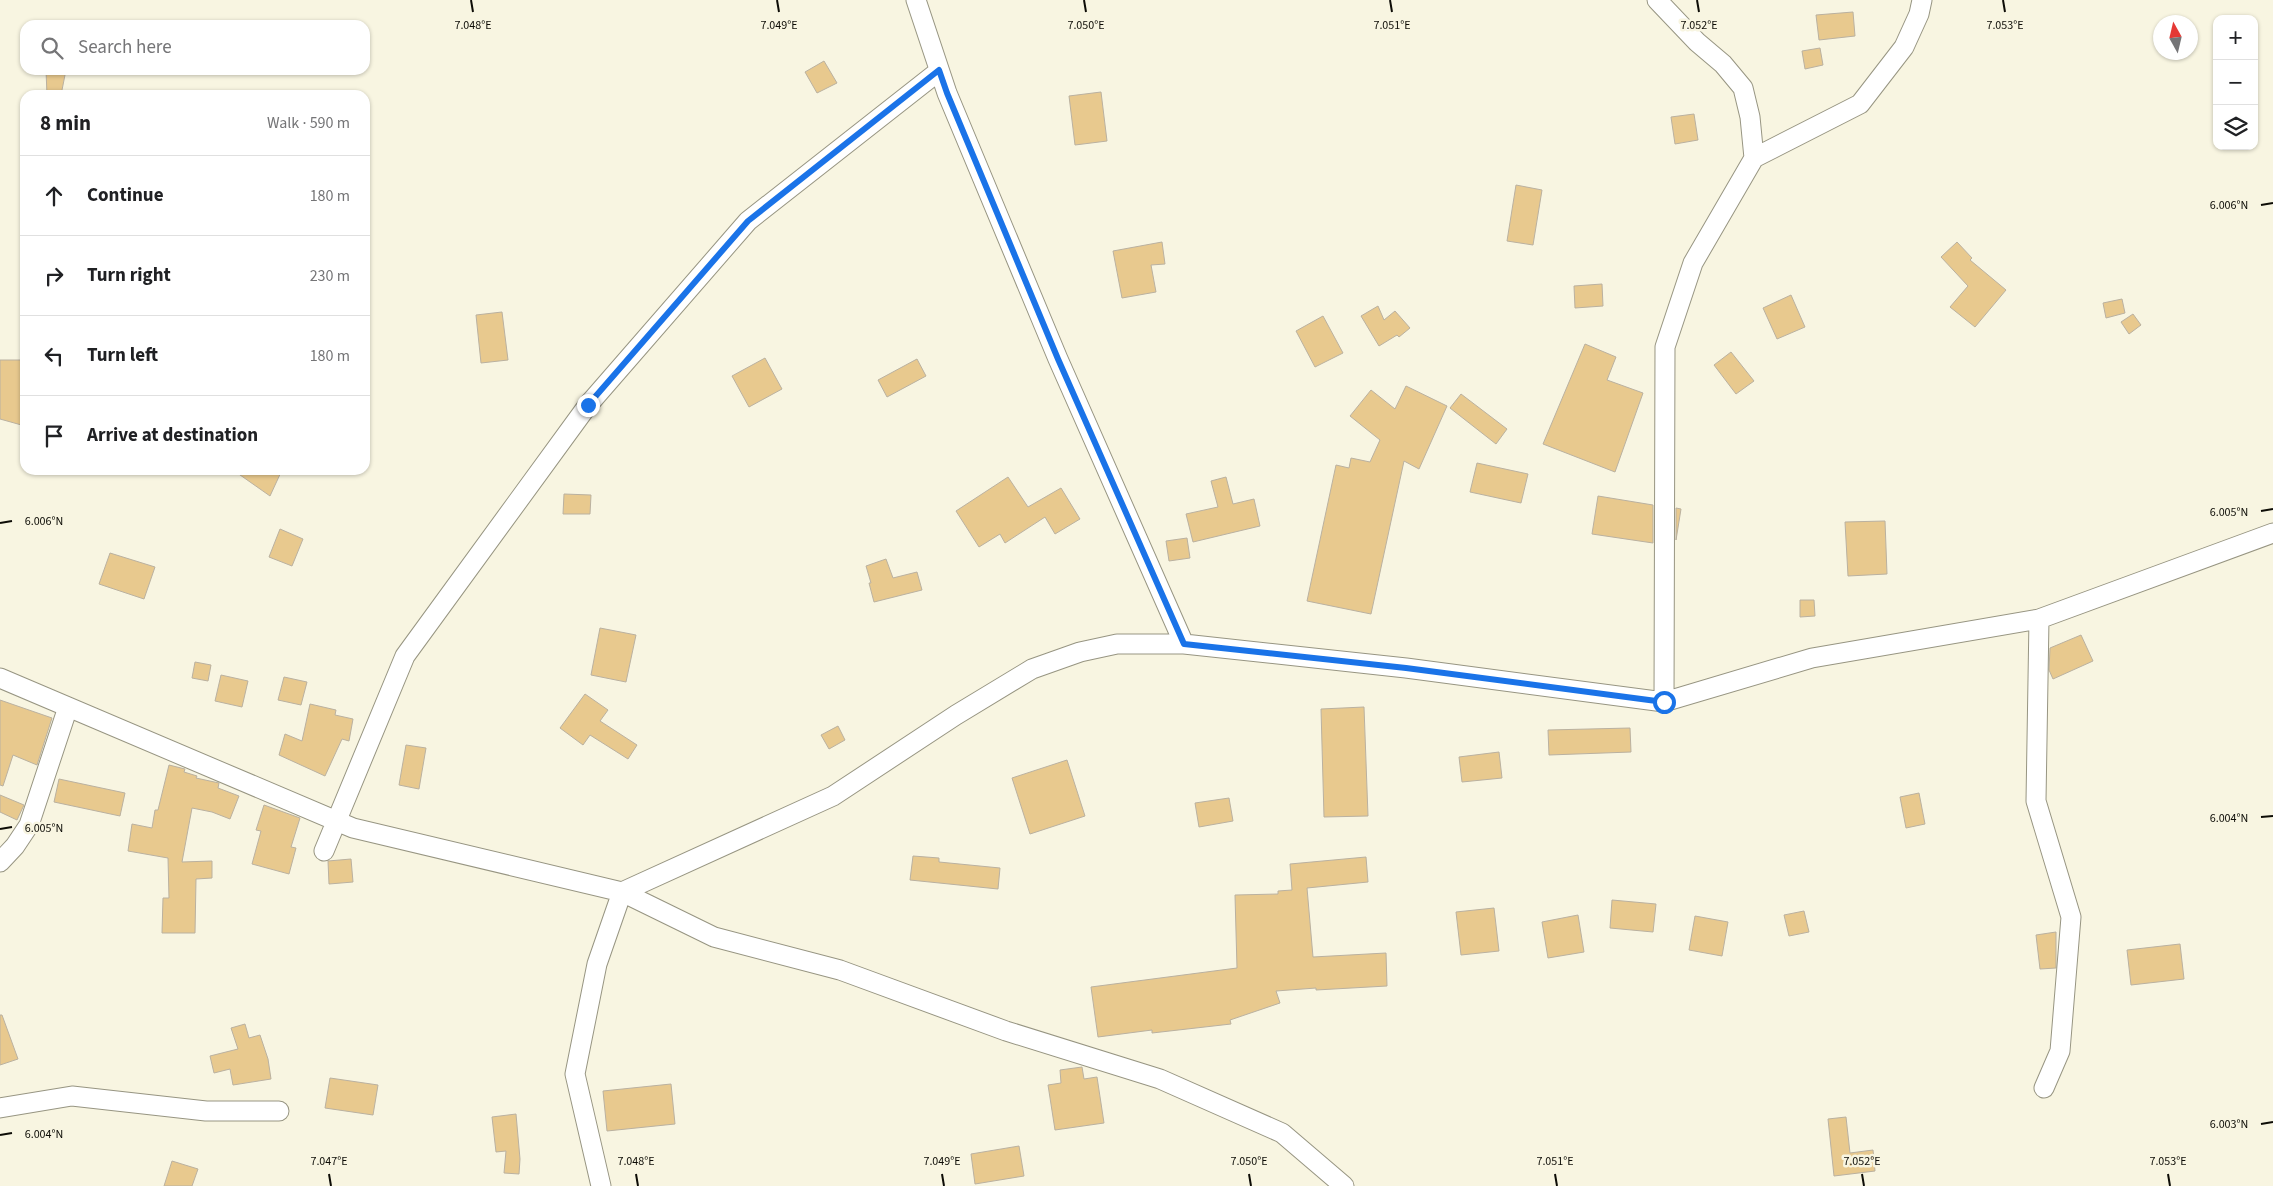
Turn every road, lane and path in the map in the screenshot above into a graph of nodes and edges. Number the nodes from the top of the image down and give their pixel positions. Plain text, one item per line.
1 (916, 0) edge
2 (1657, 0) edge
3 (1922, 0) edge
4 (939, 70) junction
5 (1754, 158) junction
6 (2273, 533) edge
7 (2039, 620) junction
8 (1184, 644) junction
9 (0, 678) edge
10 (1664, 702) junction
11 (68, 707) junction
12 (336, 821) junction
13 (324, 851) dead end
14 (0, 862) edge
15 (622, 892) junction
16 (2044, 1088) dead end
17 (0, 1108) edge
18 (279, 1110) dead end
19 (601, 1186) edge
20 (1344, 1186) edge

1 - 4 street
2 - 5 street
3 - 5 street
4 - 8 street
4 - 12 street
5 - 10 street
6 - 7 street
7 - 10 street
7 - 16 street
8 - 10 street
8 - 15 street
9 - 11 street
11 - 12 street
11 - 14 street
12 - 13 street
12 - 15 street
15 - 19 street
15 - 20 street
17 - 18 street

